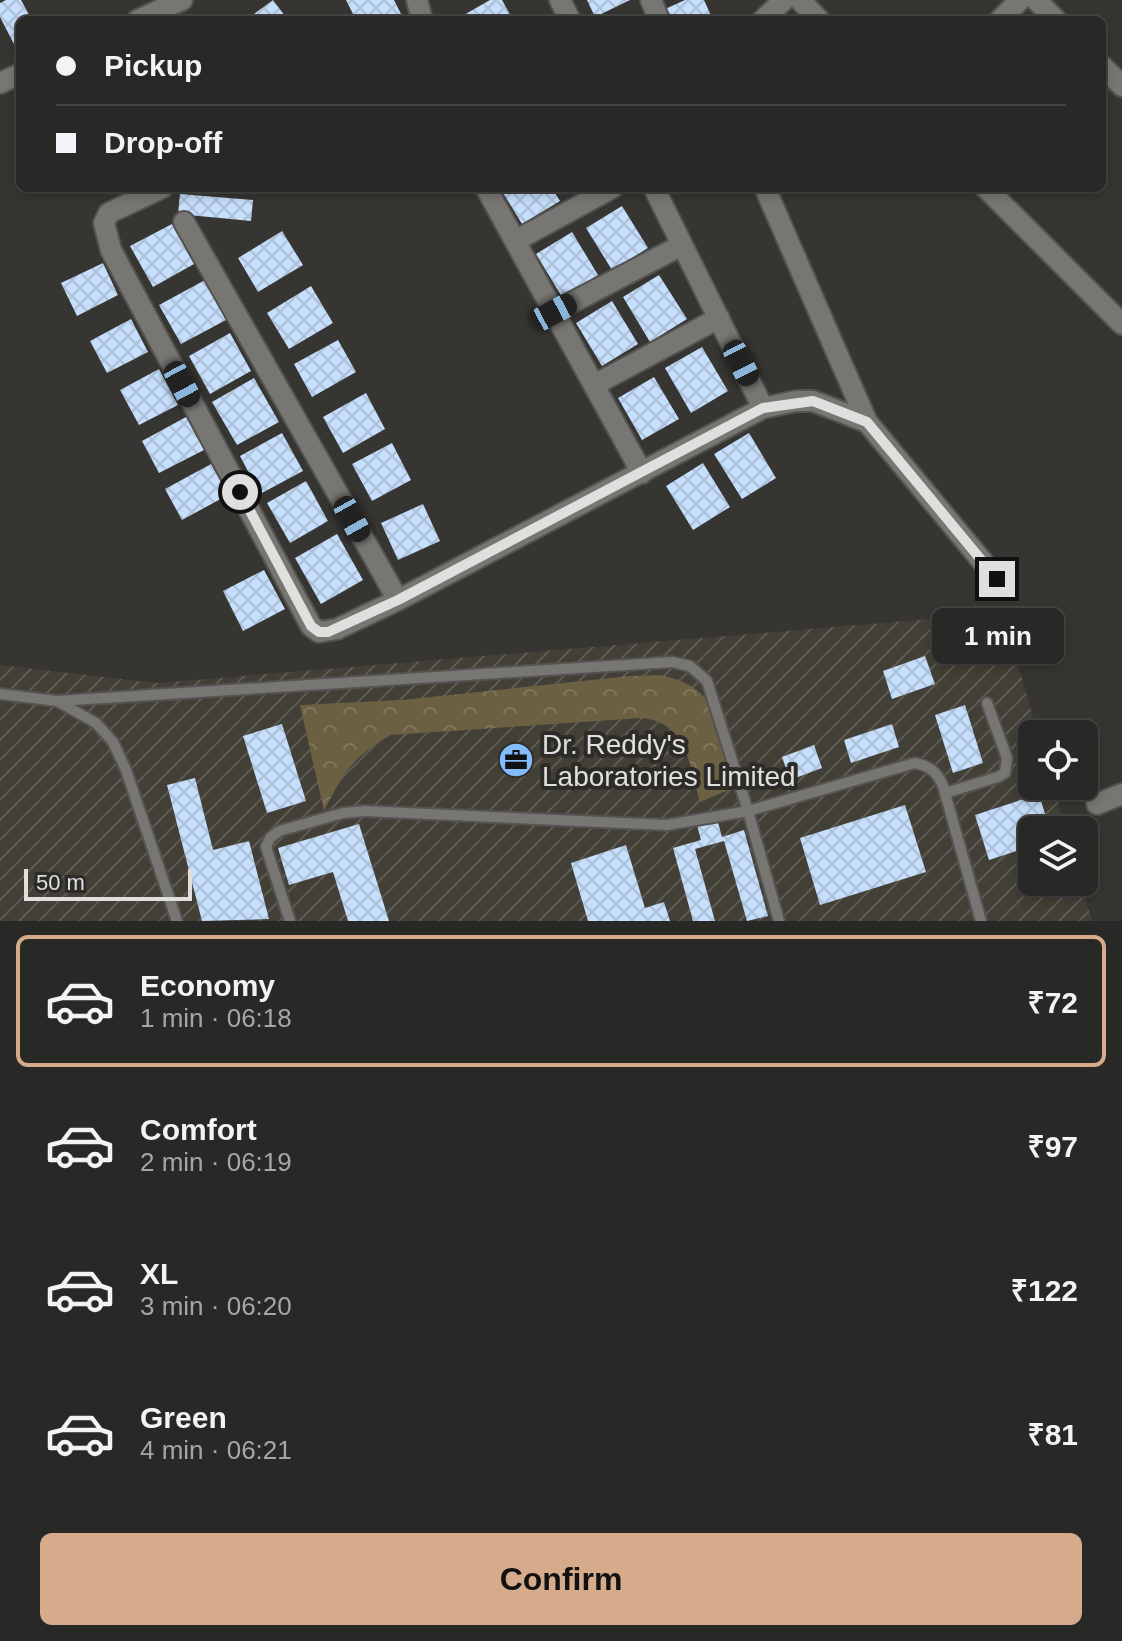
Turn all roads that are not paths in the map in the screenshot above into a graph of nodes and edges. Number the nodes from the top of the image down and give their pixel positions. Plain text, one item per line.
1 (182, 0) edge
2 (784, 0) edge
3 (800, 0) edge
4 (1020, 0) edge
5 (1036, 0) edge
6 (147, 16) edge
7 (767, 16) edge
8 (815, 16) edge
9 (1004, 16) edge
10 (1052, 16) edge
11 (1106, 70) edge
12 (1122, 86) edge
13 (154, 192) edge
14 (488, 192) edge
15 (605, 192) edge
16 (656, 192) edge
17 (767, 192) edge
18 (990, 192) edge
19 (184, 222) dead end
20 (515, 241) junction
21 (682, 245) junction
22 (554, 312) junction
23 (719, 318) junction
24 (1122, 324) edge
25 (594, 385) junction
26 (763, 408) junction
27 (867, 422) junction
28 (642, 473) junction
29 (997, 579) dead end
30 (398, 600) junction
31 (0, 694) edge
32 (57, 701) junction
33 (987, 703) dead end
34 (945, 793) junction
35 (1122, 794) edge
36 (1097, 804) dead end
37 (748, 811) junction
38 (177, 921) edge
39 (290, 921) edge
40 (779, 921) edge
41 (981, 921) edge

1 - 6 street
2 - 7 street
3 - 8 street
4 - 9 street
5 - 10 street
11 - 12 street
13 - 30 street
14 - 20 street
15 - 20 street
16 - 21 street
17 - 27 street
18 - 24 street
19 - 30 street
20 - 22 street
21 - 22 street
21 - 23 street
22 - 25 street
23 - 25 street
23 - 26 street
25 - 28 street
26 - 27 street
26 - 28 street
27 - 29 street
28 - 30 street
31 - 32 lane
32 - 37 lane
32 - 38 lane
33 - 34 lane
34 - 37 lane
34 - 41 lane
35 - 36 street
37 - 39 lane
37 - 40 lane

